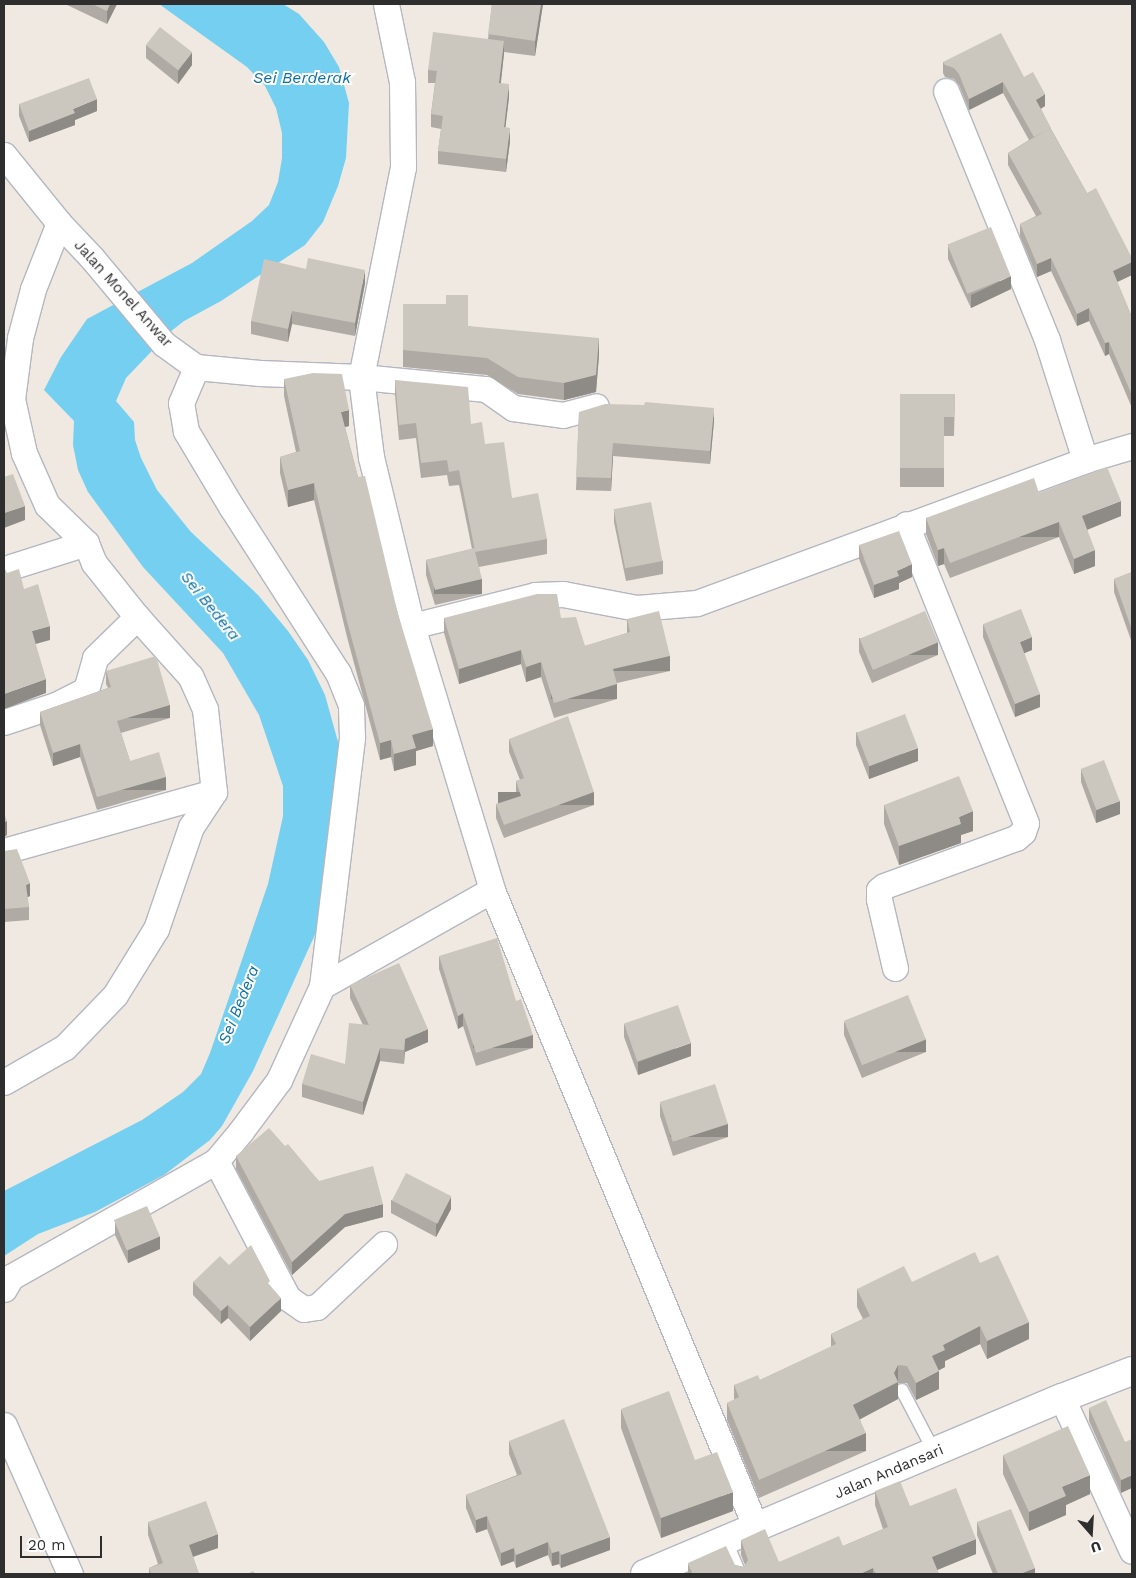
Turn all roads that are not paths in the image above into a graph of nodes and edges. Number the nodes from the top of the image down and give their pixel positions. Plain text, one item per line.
1 (386, 4) edge
2 (946, 91) dead end
3 (4, 155) edge
4 (59, 223) junction
5 (196, 367) junction
6 (361, 377) junction
7 (596, 406) edge
8 (1132, 446) edge
9 (1085, 460) junction
10 (906, 524) junction
11 (86, 543) junction
12 (4, 569) edge
13 (137, 617) junction
14 (412, 626) junction
15 (4, 722) edge
16 (214, 792) junction
17 (4, 851) edge
18 (492, 890) junction
19 (895, 968) dead end
20 (322, 986) junction
21 (4, 1082) edge
22 (216, 1161) junction
23 (384, 1244) dead end
24 (4, 1290) edge
25 (1132, 1371) edge
26 (902, 1390) dead end
27 (1062, 1398) junction
28 (4, 1425) edge
29 (935, 1453) junction
30 (756, 1528) junction
31 (726, 1541) junction
32 (1132, 1551) edge
33 (70, 1574) edge
34 (645, 1574) edge
35 (740, 1574) edge

1 - 6 street
2 - 9 street
3 - 4 street, Jalan Monel Anwar
4 - 5 street, Jalan Monel Anwar
4 - 11 street
5 - 6 street
5 - 20 street
6 - 7 street
6 - 14 street
8 - 9 street
9 - 10 street
10 - 14 street
10 - 19 street
11 - 12 street
11 - 13 street
13 - 15 street
13 - 16 street
14 - 18 street
16 - 17 street
16 - 21 street
18 - 20 street
18 - 30 street
20 - 22 street
22 - 23 street
22 - 24 street
25 - 27 street, Jalan Andansari
26 - 29 lane
27 - 29 street, Jalan Andansari
27 - 32 street
28 - 33 street
29 - 30 street, Jalan Andansari
30 - 31 street, Jalan Andansari
31 - 34 street, Jalan Andansari
31 - 35 lane

